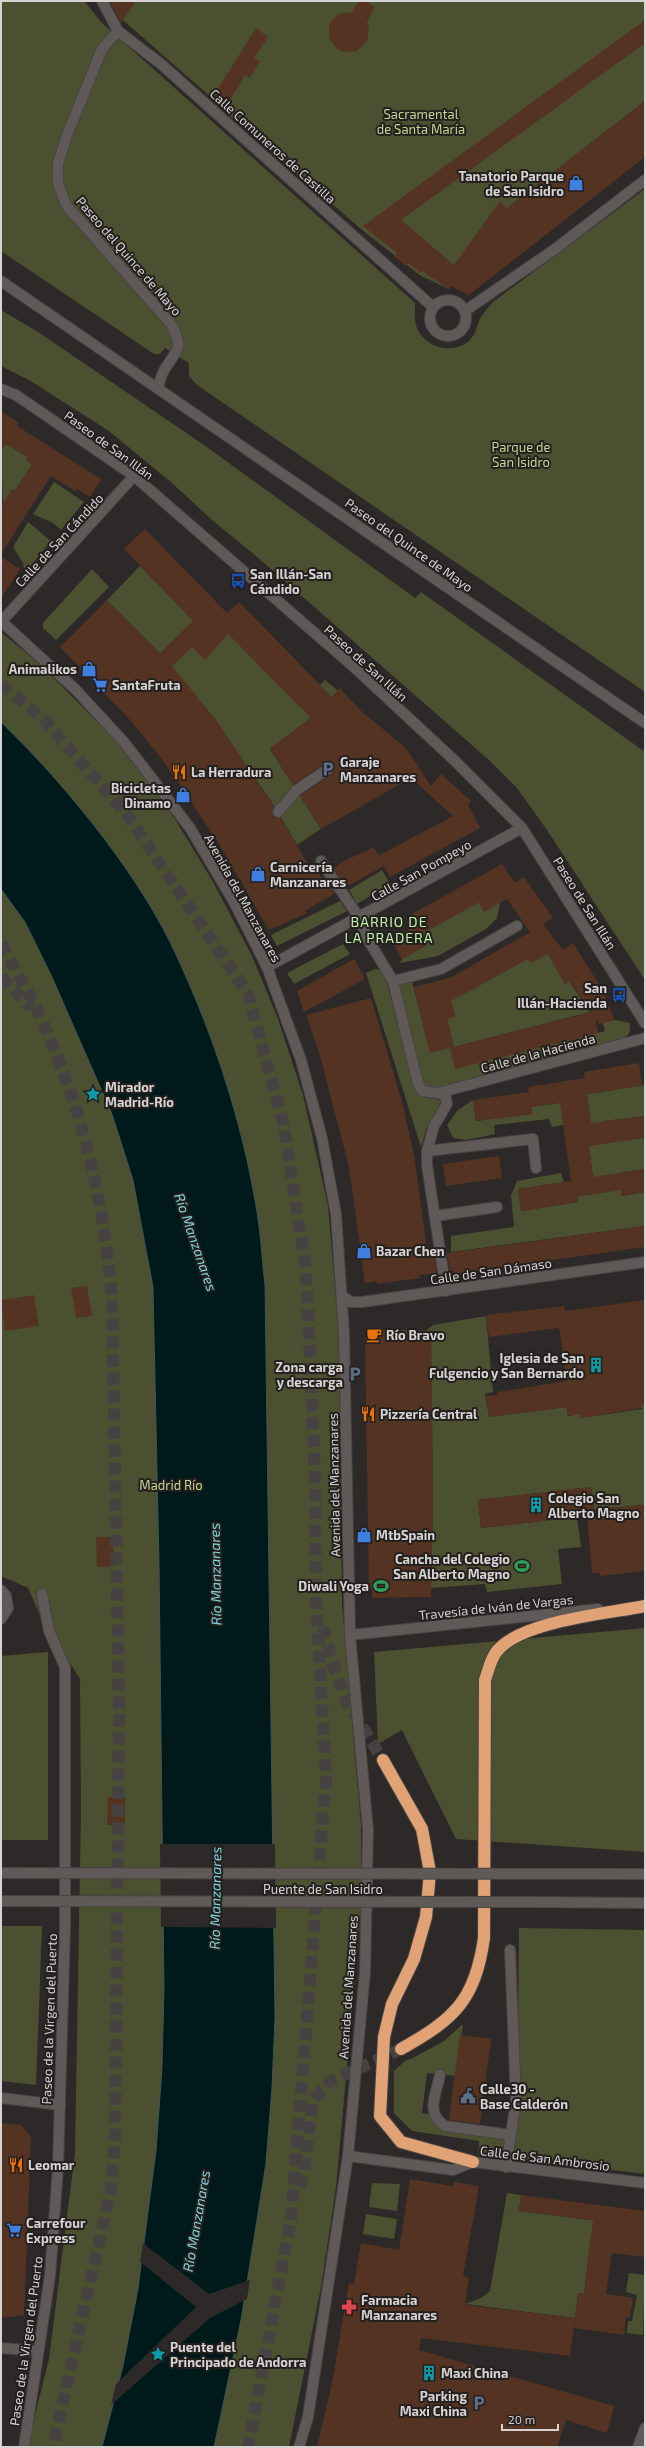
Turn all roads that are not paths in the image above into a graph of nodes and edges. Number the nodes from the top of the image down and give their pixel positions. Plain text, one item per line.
1 (102, 1) edge
2 (118, 30) junction
3 (645, 180) edge
4 (1, 281) edge
5 (433, 306) junction
6 (465, 311) junction
7 (1, 388) edge
8 (158, 388) junction
9 (134, 476) junction
10 (1, 621) edge
11 (645, 723) edge
12 (328, 769) dead end
13 (278, 812) dead end
14 (522, 828) junction
15 (321, 861) dead end
16 (360, 919) junction
17 (517, 926) dead end
18 (268, 967) junction
19 (392, 981) junction
20 (645, 1023) edge
21 (645, 1038) edge
22 (438, 1093) junction
23 (427, 1151) junction
24 (536, 1168) dead end
25 (497, 1207) dead end
26 (435, 1216) junction
27 (645, 1262) edge
28 (446, 1291) junction
29 (342, 1296) junction
30 (1, 1590) edge
31 (42, 1594) dead end
32 (645, 1605) edge
33 (1, 1620) edge
34 (350, 1635) junction
35 (383, 1760) tunnel mouth
36 (1, 1873) edge
37 (645, 1874) edge
38 (1, 1901) edge
39 (645, 1903) edge
40 (510, 1950) dead end
41 (401, 2049) tunnel mouth
42 (440, 2075) dead end
43 (1, 2098) edge
44 (60, 2105) junction
45 (511, 2135) junction
46 (348, 2156) junction
47 (473, 2162) junction
48 (506, 2167) junction
49 (645, 2183) edge
50 (1, 2348) edge
51 (38, 2351) junction
52 (645, 2428) edge
53 (24, 2447) edge
54 (299, 2447) edge
55 (638, 2447) edge

1 - 2 street, Calle Comuneros de Castilla
2 - 5 street, Calle Comuneros de Castilla
2 - 8 street, Paseo del Quince de Mayo
3 - 6 street
4 - 8 street, Paseo del Quince de Mayo
5 - 6 street
5 - 6 street
7 - 9 street, Paseo de San Illán
8 - 11 street, Paseo del Quince de Mayo
9 - 10 street, Calle de San Cándido
9 - 14 street, Paseo de San Illán
10 - 18 street, Avenida del Manzanares
12 - 13 street
14 - 16 street, Calle San Pompeyo
14 - 20 street, Paseo de San Illán
15 - 16 street
16 - 18 street, Calle San Pompeyo
16 - 19 street
17 - 19 street
18 - 29 street, Avenida del Manzanares
19 - 22 street
21 - 22 street, Calle de la Hacienda
22 - 23 street
23 - 24 street
23 - 26 street
25 - 26 street
26 - 28 street
27 - 28 street, Calle de San Dámaso
28 - 29 street, Calle de San Dámaso
29 - 34 street, Avenida del Manzanares
30 - 33 street
31 - 44 street, Paseo de la Virgen del Puerto
32 - 34 street, Travesía de Iván de Vargas
32 - 41 highway
34 - 46 street, Avenida del Manzanares
35 - 47 highway
36 - 37 street, Puente de San Isidro, bridge
38 - 39 street, Puente de San Isidro, bridge
40 - 45 street
42 - 45 street
43 - 44 street
44 - 51 street, Paseo de la Virgen del Puerto
45 - 48 street
46 - 47 street, Calle de San Ambrosio
46 - 54 street, Avenida del Manzanares
47 - 48 street, Calle de San Ambrosio
48 - 49 street, Calle de San Ambrosio
50 - 51 street
51 - 53 street, Paseo de la Virgen del Puerto
52 - 55 street

